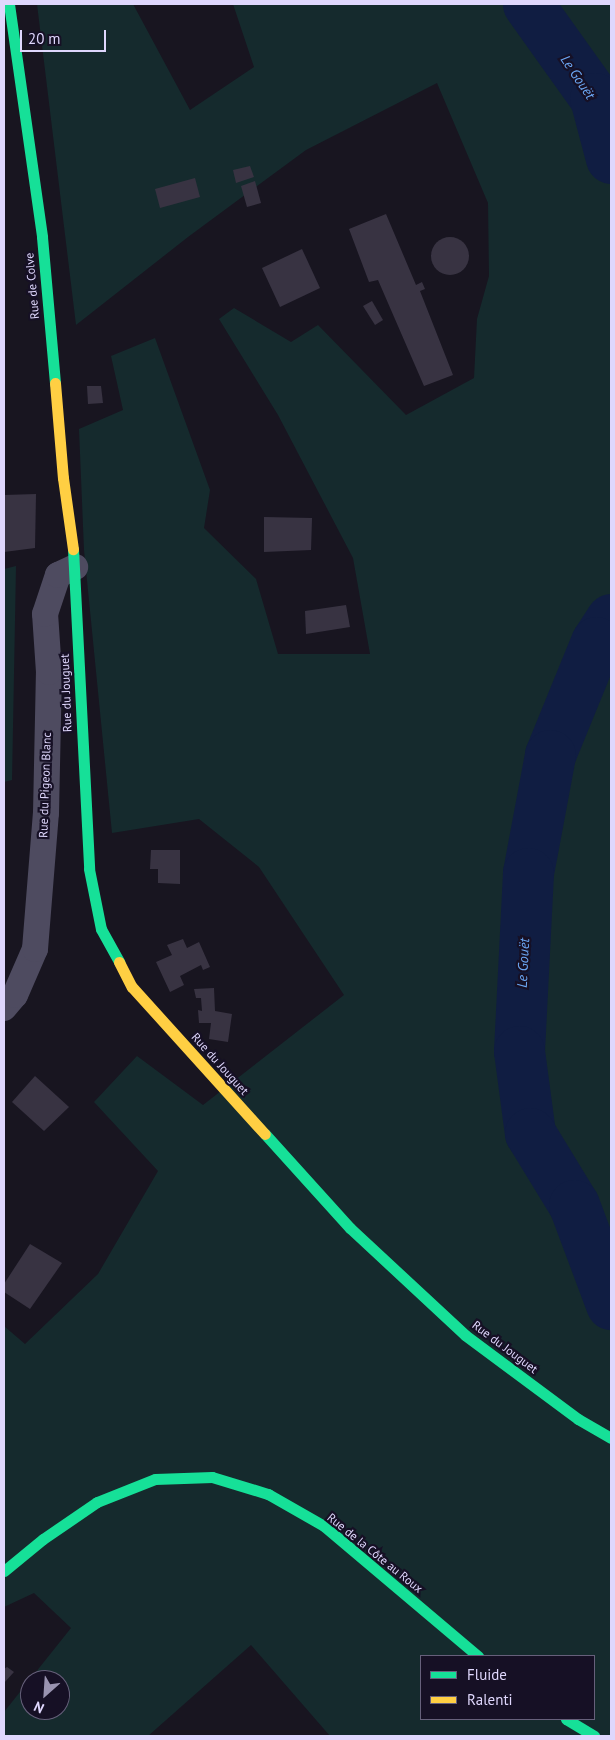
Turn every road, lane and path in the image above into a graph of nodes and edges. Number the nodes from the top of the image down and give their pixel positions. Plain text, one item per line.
1 (9, 4) edge
2 (75, 567) junction
3 (4, 1008) edge
4 (611, 1438) edge
5 (4, 1571) edge
6 (477, 1655) edge
7 (568, 1720) edge
8 (594, 1736) edge

1 - 2 street, Rue de Colve
2 - 3 street, Rue du Pigeon Blanc
2 - 4 street, Rue du Jouguet
5 - 6 street, Rue de la Côte au Roux
7 - 8 street

